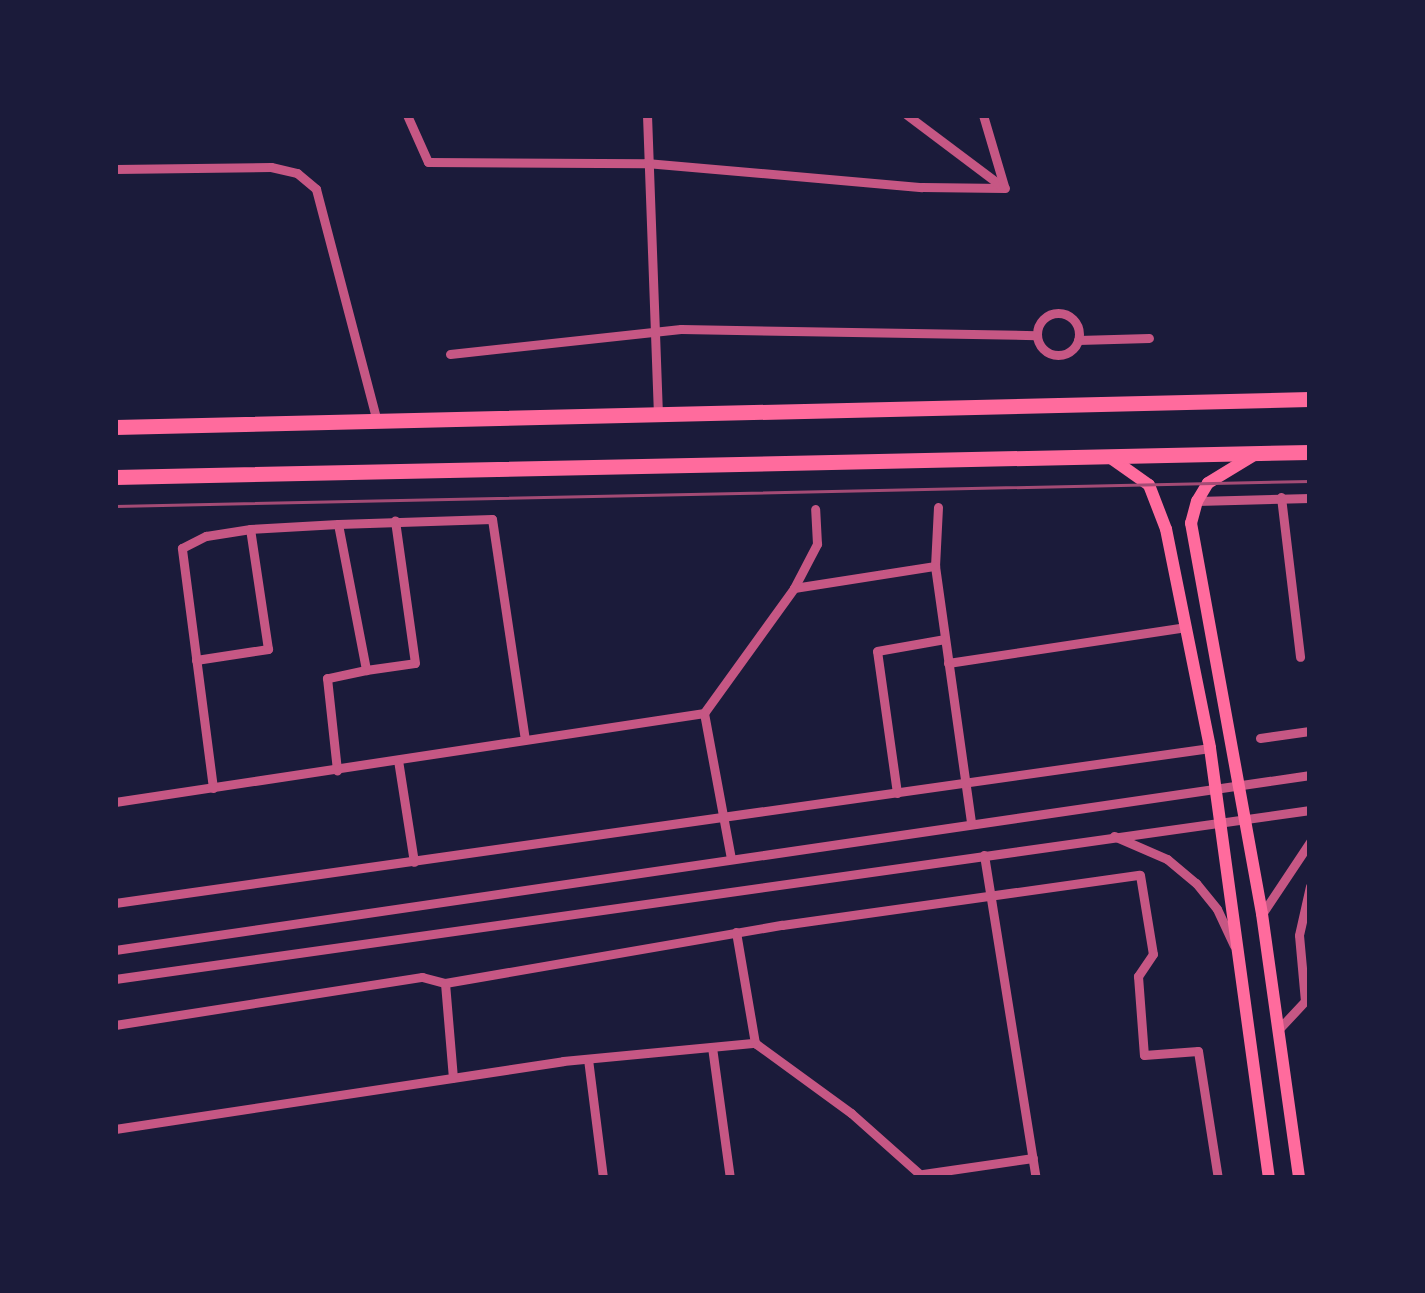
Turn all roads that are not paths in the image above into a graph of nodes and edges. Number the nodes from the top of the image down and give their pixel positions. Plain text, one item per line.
1 (407, 115) edge
2 (647, 115) edge
3 (907, 115) edge
4 (983, 115) edge
5 (646, 162) junction
6 (115, 169) edge
7 (1005, 188) junction
8 (1036, 334) junction
9 (654, 336) junction
10 (1149, 338) dead end
11 (1078, 340) junction
12 (450, 354) dead end
13 (1310, 399) edge
14 (658, 414) junction
15 (377, 421) junction
16 (115, 427) edge
17 (1310, 452) edge
18 (1258, 453) junction
19 (1106, 455) junction
20 (120, 477) edge
21 (1281, 497) junction
22 (1310, 498) edge
23 (1196, 500) junction
24 (938, 507) dead end
25 (816, 509) dead end
26 (395, 520) junction
27 (338, 524) junction
28 (250, 529) junction
29 (935, 566) junction
30 (794, 588) junction
31 (1186, 628) junction
32 (945, 639) junction
33 (1300, 657) dead end
34 (196, 660) junction
35 (948, 662) junction
36 (366, 670) junction
37 (704, 713) junction
38 (1310, 732) edge
39 (1260, 738) dead end
40 (525, 740) junction
41 (1210, 748) junction
42 (398, 760) junction
43 (337, 770) junction
44 (1310, 775) edge
45 (965, 783) junction
46 (1239, 784) junction
47 (213, 788) junction
48 (1216, 788) junction
49 (897, 793) junction
50 (115, 802) edge
51 (1310, 810) edge
52 (724, 818) junction
53 (1243, 818) junction
54 (1220, 820) junction
55 (971, 823) junction
56 (1114, 836) junction
57 (1310, 842) edge
58 (984, 855) junction
59 (731, 858) junction
60 (414, 862) junction
61 (1310, 886) edge
62 (990, 894) junction
63 (115, 903) edge
64 (1262, 914) junction
65 (736, 932) junction
66 (117, 950) edge
67 (1239, 957) junction
68 (115, 981) edge
69 (445, 983) junction
70 (1308, 1003) edge
71 (115, 1025) edge
72 (1278, 1030) junction
73 (755, 1042) junction
74 (712, 1047) junction
75 (588, 1058) junction
76 (453, 1078) junction
77 (115, 1129) edge
78 (1032, 1158) junction
79 (923, 1176) edge
80 (603, 1178) edge
81 (730, 1178) edge
82 (1036, 1178) edge
83 (1218, 1178) edge
84 (1269, 1178) edge
85 (1300, 1178) edge

1 - 5 street
2 - 5 street
3 - 7 street
4 - 7 street
5 - 7 street
5 - 9 street
6 - 15 street
8 - 9 street
8 - 11 street
8 - 11 street
9 - 12 street
9 - 14 street
10 - 11 street
13 - 14 highway
14 - 15 highway
15 - 16 highway
17 - 18 highway
18 - 19 highway
18 - 23 main road
19 - 20 highway
19 - 31 main road
21 - 22 street
21 - 23 street
21 - 33 street
23 - 46 main road
24 - 29 street
25 - 30 street
26 - 27 street
26 - 36 street
26 - 40 street
27 - 28 street
27 - 36 street
28 - 34 street
28 - 34 street
29 - 30 street
29 - 32 street
30 - 37 street
31 - 35 street
31 - 41 main road
32 - 35 street
32 - 49 street
34 - 47 street
35 - 45 street
36 - 43 street
37 - 40 street
37 - 52 street
38 - 39 street
40 - 42 street
41 - 45 street
41 - 48 main road
42 - 43 street
42 - 60 street
43 - 47 street
44 - 46 street
45 - 49 street
45 - 55 street
46 - 48 street
46 - 53 main road
47 - 50 street
48 - 54 main road
48 - 55 street
49 - 52 street
51 - 53 street
52 - 59 street
52 - 60 street
53 - 54 street
53 - 64 main road
54 - 56 street
54 - 67 main road
55 - 59 street
56 - 58 street
56 - 67 street
57 - 64 street
58 - 62 street
58 - 68 street
59 - 66 street
60 - 63 street
61 - 70 street
62 - 65 street
62 - 78 street
62 - 83 street
64 - 72 main road
65 - 69 street
65 - 73 street
67 - 84 main road
69 - 71 street
69 - 76 street
70 - 72 street
72 - 85 main road
73 - 74 street
73 - 79 street
74 - 75 street
74 - 81 street
75 - 76 street
75 - 80 street
76 - 77 street
78 - 79 street
78 - 82 street

